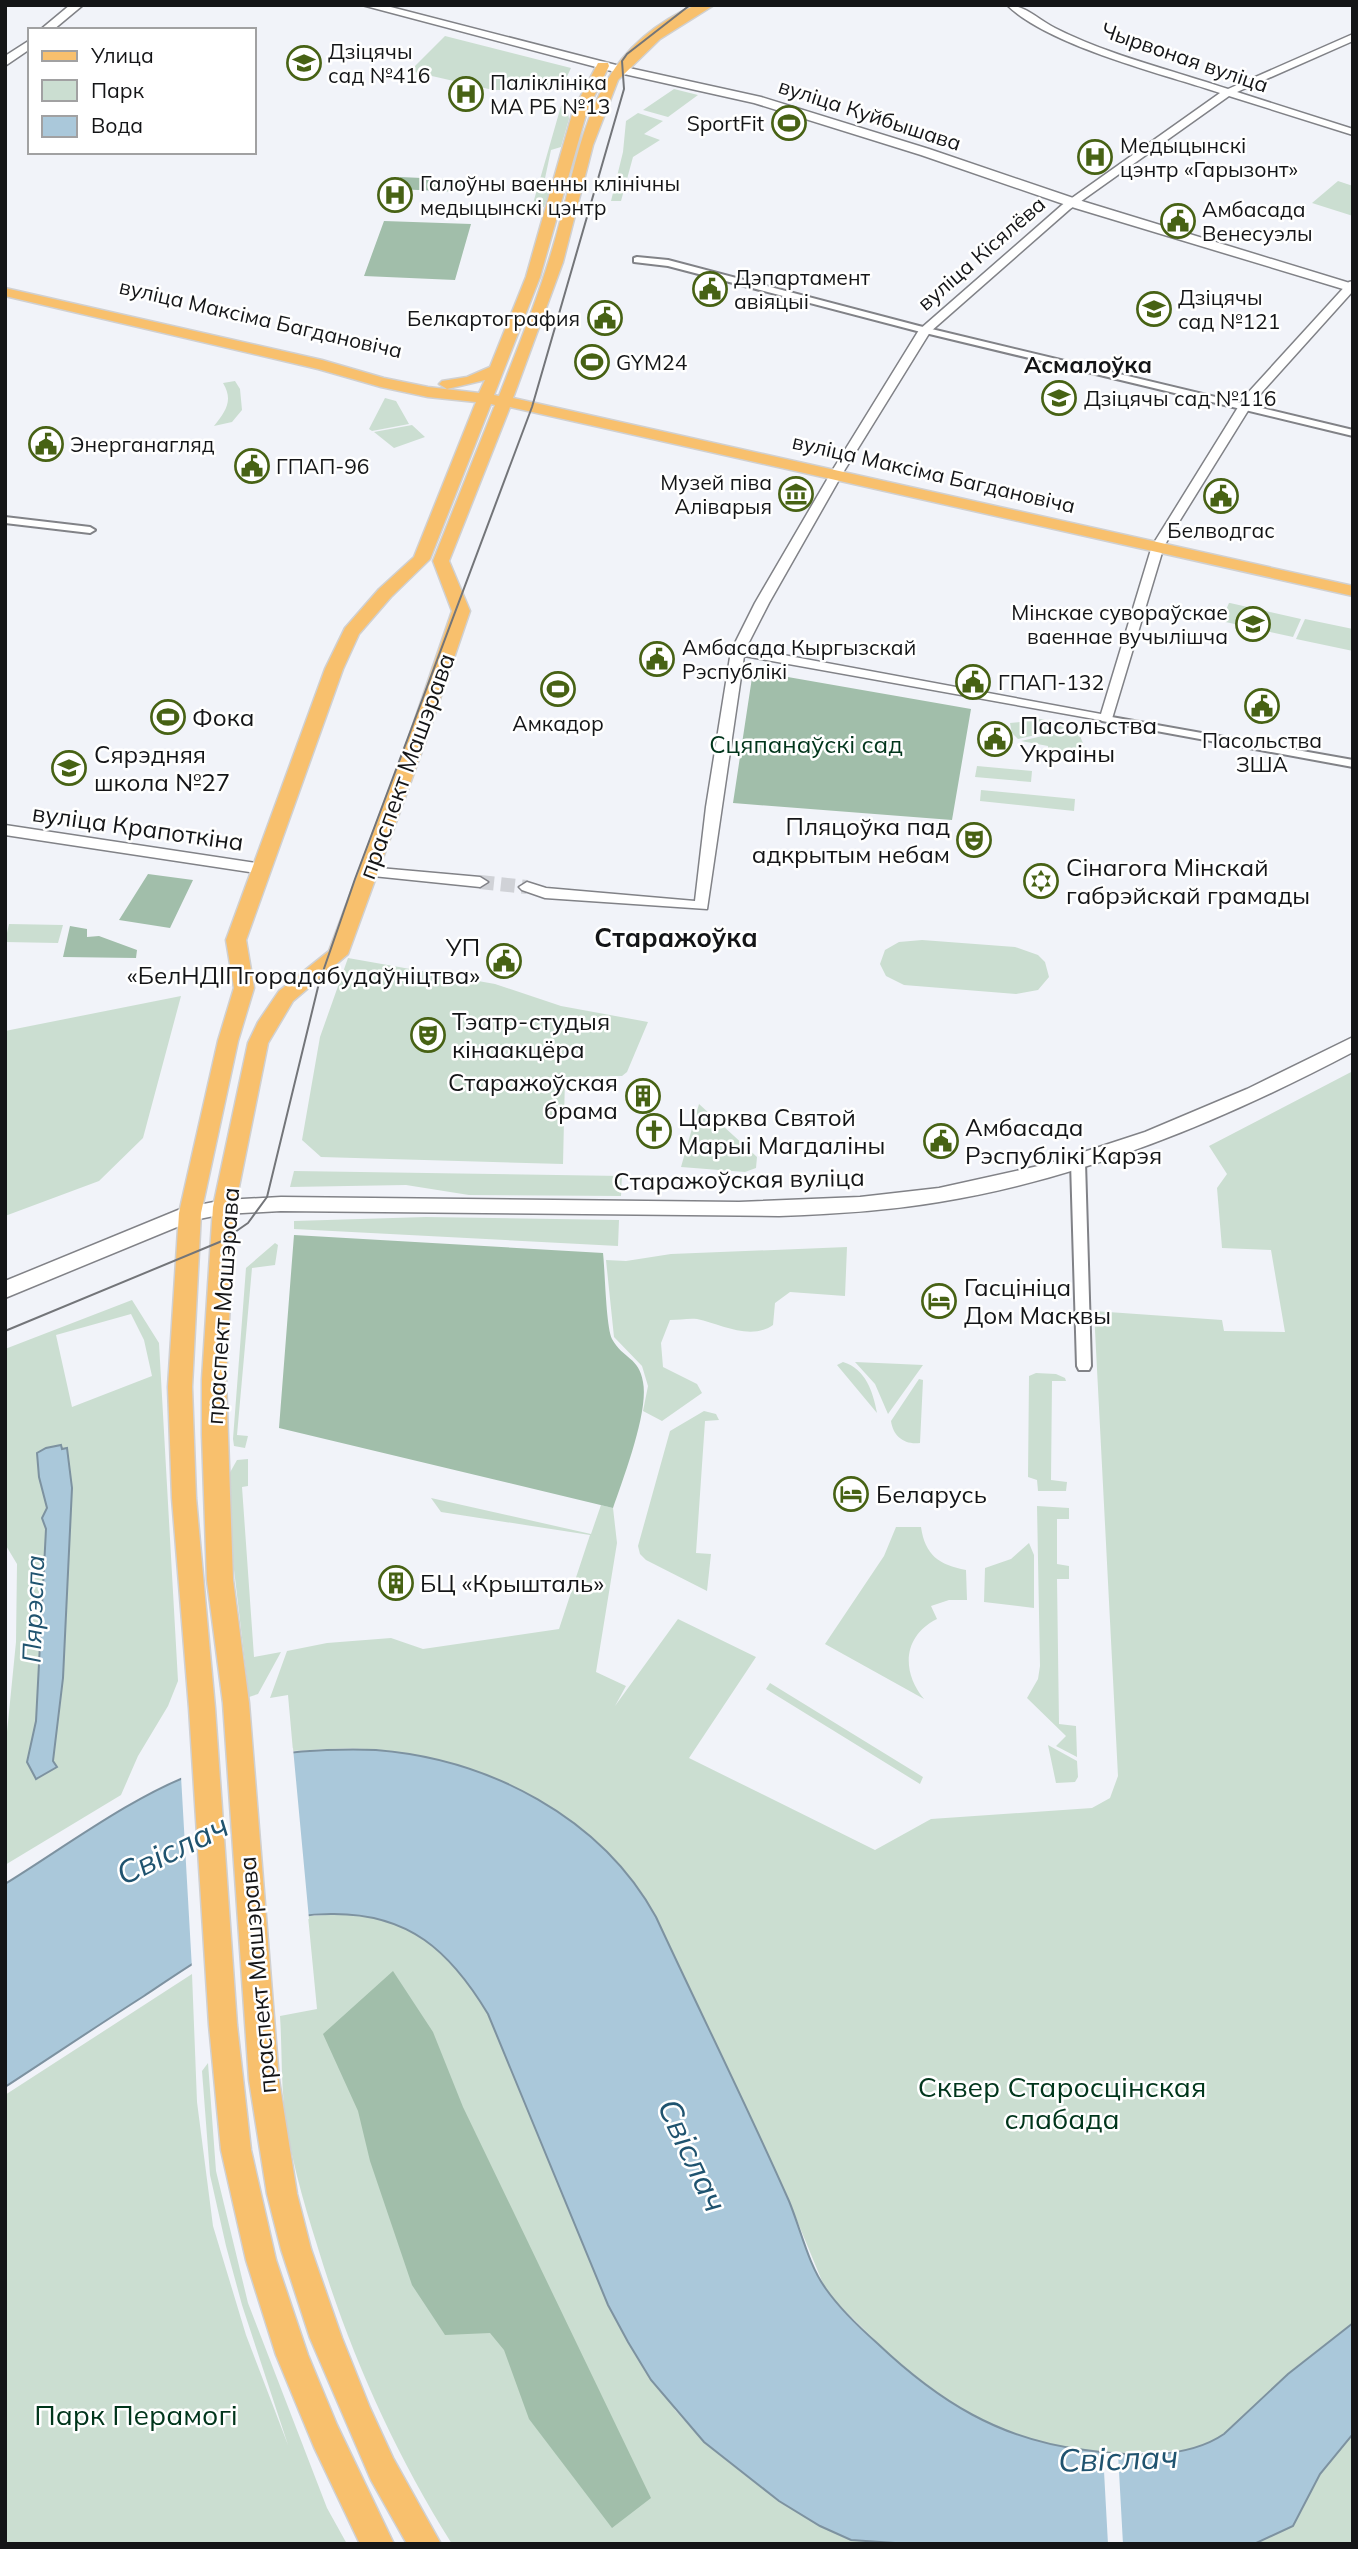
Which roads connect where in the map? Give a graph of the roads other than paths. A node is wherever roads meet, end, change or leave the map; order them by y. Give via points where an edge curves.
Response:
1 (77, 5) edge
2 (368, 5) edge
3 (708, 5) edge
4 (1012, 5) edge
5 (673, 6) edge
6 (48, 28) edge
7 (1353, 37) edge
8 (28, 45) edge
9 (5, 62) edge
10 (604, 65) junction
11 (619, 69) junction
12 (1227, 93) junction
13 (1353, 132) edge
14 (556, 199) junction
15 (574, 200) junction
16 (1072, 203) junction
17 (637, 260) dead end
18 (533, 277) junction
19 (549, 283) junction
20 (5, 284) edge
21 (1352, 287) edge
22 (5, 292) edge
23 (925, 330) junction
24 (208, 335) junction
25 (496, 370) junction
26 (447, 384) junction
27 (485, 396) junction
28 (505, 401) junction
29 (1245, 406) junction
30 (1353, 433) edge
31 (836, 474) junction
32 (5, 520) edge
33 (90, 530) dead end
34 (1158, 546) junction
35 (423, 554) junction
36 (443, 555) junction
37 (1353, 591) edge
38 (738, 651) junction
39 (1106, 719) junction
40 (1353, 764) edge
41 (5, 830) edge
42 (263, 869) junction
43 (368, 873) junction
44 (480, 883) tunnel mouth
45 (527, 887) tunnel mouth
46 (1353, 1044) edge
47 (1078, 1162) junction
48 (224, 1207) junction
49 (190, 1213) junction
50 (5, 1290) edge
51 (1084, 1366) dead end
52 (223, 1610) junction
53 (193, 1614) junction
54 (378, 2544) edge
55 (425, 2544) edge

1 - 6 main road
2 - 10 main road, вуліца Куйбышава
3 - 11 main road via 688,13
4 - 12 street, Чырвоная вуліца via 1049,32
5 - 10 main road, праспект Машэрава
7 - 12 street, вуліца Кісялёва
8 - 9 main road
10 - 11 main road, вуліца Куйбышава
10 - 14 main road, праспект Машэрава via 580,111
11 - 15 main road via 597,113
11 - 16 main road, вуліца Куйбышава via 757,100
12 - 13 street, Чырвоная вуліца
12 - 16 street, вуліца Кісялёва
14 - 15 main road via 564,205
14 - 18 main road, праспект Машэрава
15 - 19 main road
16 - 21 main road, вуліца Куйбышава
16 - 23 street, вуліца Кісялёва
17 - 23 street via 668,263
18 - 19 main road via 544,275
18 - 25 main road, праспект Машэрава
19 - 28 main road
20 - 24 main road, вуліца Максіма Багдановіча
21 - 29 street
22 - 24 main road, вуліца Максіма Багдановіча
23 - 29 street
23 - 31 street, вуліца Кісялёва
24 - 26 main road, вуліца Максіма Багдановіча
24 - 27 main road, вуліца Максіма Багдановіча via 393,384
25 - 26 main road
25 - 27 main road, праспект Машэрава
26 - 27 main road, вуліца Максіма Багдановіча
27 - 28 main road, вуліца Максіма Багдановіча
27 - 35 main road, праспект Машэрава
28 - 31 main road, вуліца Максіма Багдановіча
28 - 36 main road
29 - 30 street
29 - 34 street
31 - 34 main road, вуліца Максіма Багдановіча
31 - 38 street, вуліца Кісялёва
32 - 33 street
34 - 37 main road, вуліца Максіма Багдановіча
34 - 39 street
35 - 36 main road
35 - 42 main road, праспект Машэрава via 351,632
36 - 43 main road, праспект Машэрава via 461,611
38 - 39 street
38 - 45 street, вуліца Кісялёва via 702,906 545,893
39 - 40 street
41 - 42 street, вуліца Крапоткіна
42 - 49 main road, праспект Машэрава via 236,940 244,988
43 - 44 street
43 - 48 main road, праспект Машэрава via 338,954 286,996 258,1043
46 - 47 main road, Старажоўская вуліца via 1236,1104
47 - 48 main road, Старажоўская вуліца via 937,1195 827,1206 728,1210
47 - 51 street
48 - 49 main road, Старажоўская вуліца
48 - 52 main road, праспект Машэрава via 214,1424
49 - 50 main road, Старажоўская вуліца
49 - 53 main road, праспект Машэрава via 180,1388
52 - 53 main road via 220,1618 210,1623
52 - 55 main road, праспект Машэрава via 236,1703 259,2019 282,2194 326,2338 358,2418
53 - 54 main road, праспект Машэрава via 236,2150 261,2260 292,2355 325,2436

